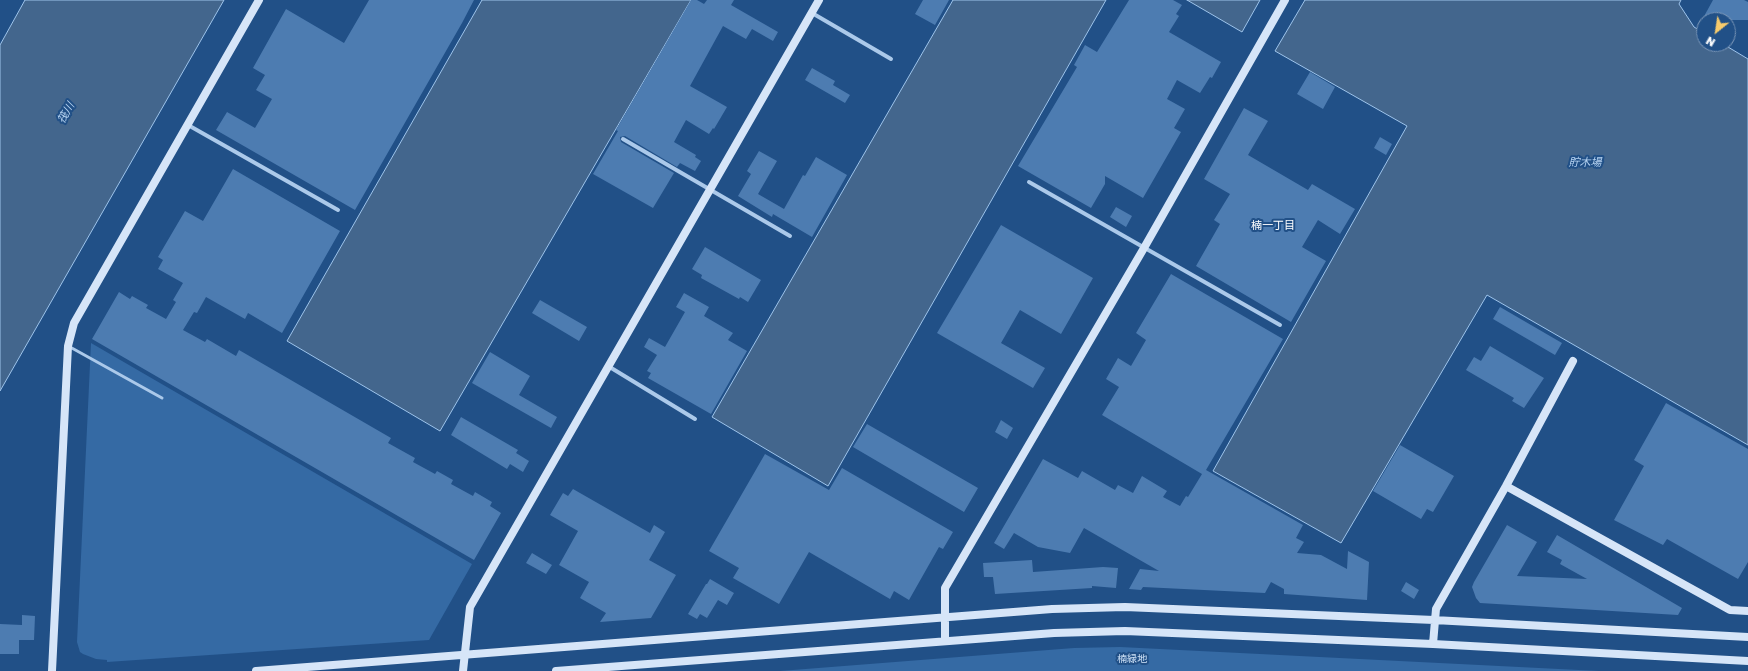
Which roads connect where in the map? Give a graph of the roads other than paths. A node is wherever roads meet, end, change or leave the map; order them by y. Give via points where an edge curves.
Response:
1 (259, 0) edge
2 (819, 0) edge
3 (1285, 0) edge
4 (812, 14) junction
5 (891, 59) dead end
6 (188, 125) junction
7 (624, 139) dead end
8 (1029, 182) dead end
9 (711, 189) junction
10 (338, 210) dead end
11 (790, 236) dead end
12 (1144, 248) junction
13 (1280, 325) dead end
14 (68, 346) junction
15 (1572, 361) dead end
16 (608, 366) junction
17 (162, 398) dead end
18 (695, 419) dead end
19 (1506, 486) junction
20 (1748, 611) edge
21 (945, 617) junction
22 (1434, 620) junction
23 (1748, 637) edge
24 (945, 641) junction
25 (1433, 644) junction
26 (464, 654) junction
27 (1748, 661) edge
28 (52, 671) edge
29 (256, 671) edge
30 (463, 671) edge
31 (556, 671) edge

1 - 6 street
2 - 4 street
3 - 12 street
4 - 5 street
4 - 9 street
6 - 10 street
6 - 14 street via 74,323
7 - 9 street
8 - 12 street
9 - 11 street
9 - 16 street
12 - 13 street
12 - 21 street via 945,588
14 - 17 lane
14 - 28 street
15 - 19 street
16 - 18 street
16 - 26 street via 470,607
19 - 20 street via 1730,610
19 - 22 street via 1436,609
21 - 22 street via 1052,609 1125,607
21 - 24 street
21 - 26 street
22 - 23 street
22 - 25 street
24 - 25 street via 1125,631
24 - 31 street
25 - 27 street
26 - 29 street
26 - 30 street

